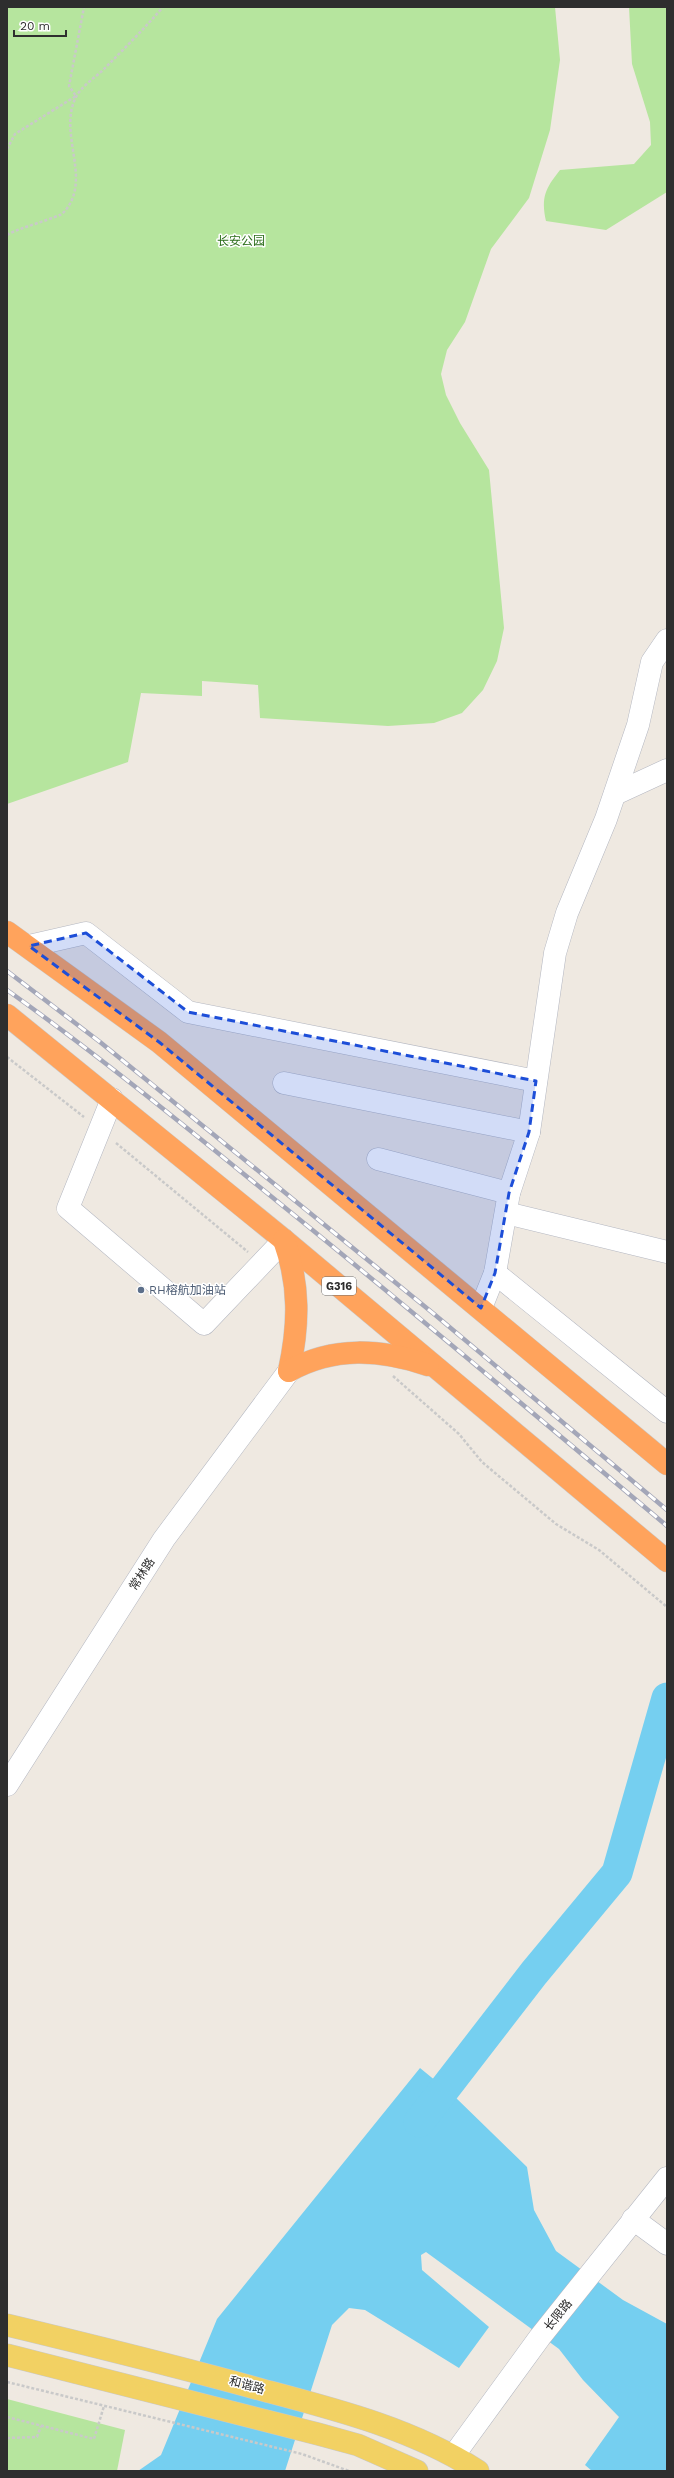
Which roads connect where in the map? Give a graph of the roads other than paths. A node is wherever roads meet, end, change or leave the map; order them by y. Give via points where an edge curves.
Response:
1 (667, 640) edge
2 (667, 770) edge
3 (615, 794) junction
4 (7, 932) edge
5 (29, 946) junction
6 (7, 1015) edge
7 (536, 1081) junction
8 (284, 1083) dead end
9 (112, 1099) junction
10 (529, 1132) junction
11 (378, 1159) dead end
12 (508, 1203) junction
13 (284, 1240) junction
14 (667, 1252) edge
15 (495, 1273) junction
16 (480, 1308) junction
17 (436, 1368) junction
18 (289, 1371) junction
19 (667, 1412) edge
20 (667, 1464) edge
21 (667, 1561) edge
22 (7, 1786) edge
23 (667, 2178) edge
24 (634, 2219) junction
25 (667, 2244) edge
26 (7, 2325) edge
27 (7, 2355) edge
28 (454, 2455) junction
29 (417, 2471) edge
30 (478, 2471) edge

1 - 3 street via 652,662 638,725
2 - 3 street
3 - 7 street via 567,913 555,953
4 - 5 highway
5 - 7 street via 86,932 188,1012
5 - 16 highway via 159,1042
6 - 9 highway, G316
7 - 10 street
8 - 10 street
9 - 13 highway, G316
9 - 13 street via 68,1208 204,1324
10 - 12 street
11 - 12 street
12 - 14 street
12 - 15 street
13 - 17 highway, G316
13 - 18 highway via 293,1265 298,1312
15 - 16 street
15 - 19 street
16 - 20 highway
17 - 18 highway via 380,1352 356,1351 305,1362
17 - 21 highway, G316
18 - 22 street, 常林路 via 164,1540
23 - 24 street, 长限路
24 - 25 street
24 - 28 street, 长限路 via 540,2338
26 - 28 main road, 和谐路 via 180,2367 325,2407 395,2430
27 - 29 main road via 318,2434 358,2446
28 - 30 main road, 和谐路

